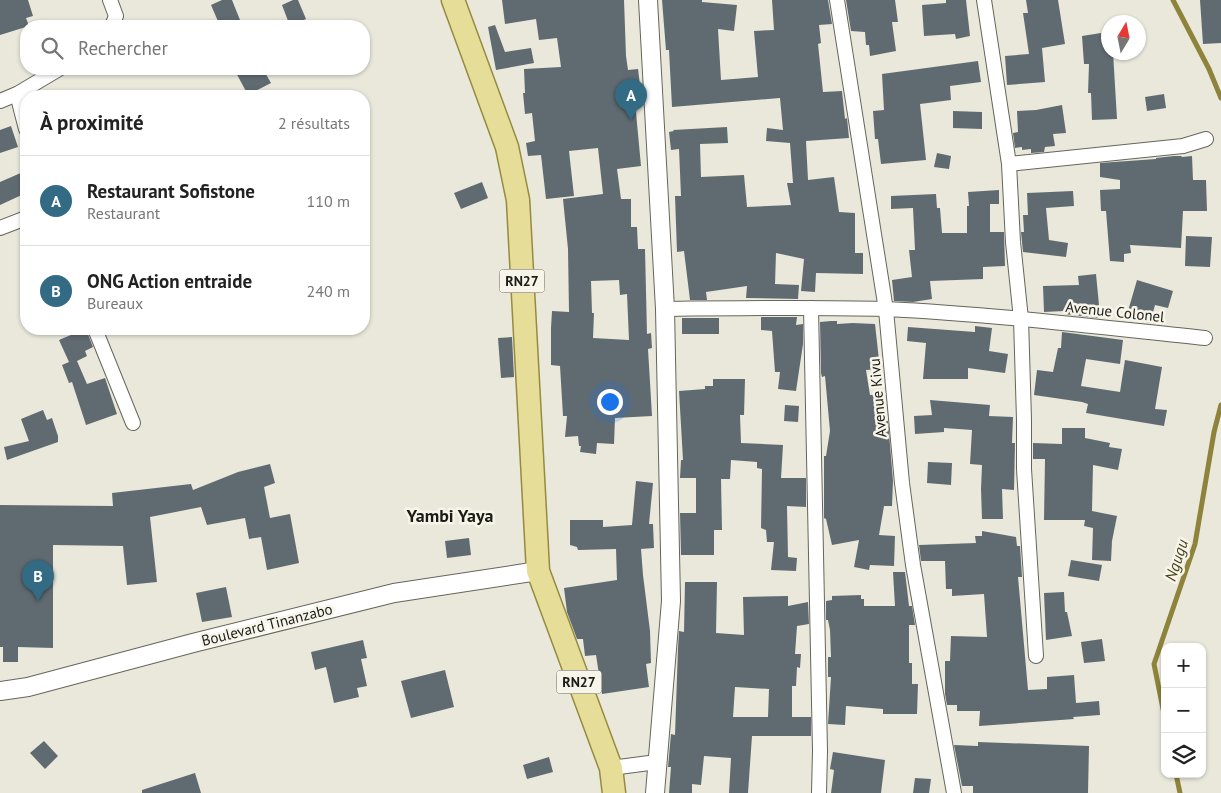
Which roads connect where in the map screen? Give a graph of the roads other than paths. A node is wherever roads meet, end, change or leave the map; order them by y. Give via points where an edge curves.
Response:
1 (110, 0) edge
2 (453, 0) edge
3 (648, 0) edge
4 (836, 0) edge
5 (984, 0) edge
6 (114, 20) edge
7 (49, 75) edge
8 (24, 90) edge
9 (20, 92) edge
10 (17, 94) junction
11 (0, 101) edge
12 (20, 105) edge
13 (1206, 139) dead end
14 (1009, 164) junction
15 (20, 220) edge
16 (0, 228) edge
17 (811, 308) junction
18 (666, 309) junction
19 (886, 310) junction
20 (1021, 319) junction
21 (97, 335) edge
22 (1205, 338) dead end
23 (133, 423) dead end
24 (538, 572) junction
25 (1036, 656) dead end
26 (0, 691) edge
27 (657, 762) junction
28 (611, 768) junction
29 (614, 793) edge
30 (655, 793) edge
31 (818, 793) edge
32 (954, 793) edge

1 - 6 street
2 - 24 main road, RN27 via 506,147 518,200
3 - 18 street
4 - 19 street, Avenue Kivu
5 - 14 street
7 - 8 street
9 - 10 street
10 - 11 street
10 - 12 street
13 - 14 street via 1184,146
14 - 20 street
15 - 16 street
17 - 18 street, Avenue Colonel
17 - 19 street, Avenue Colonel
17 - 31 street via 820,751
18 - 27 street via 671,601
19 - 20 street, Avenue Colonel
19 - 32 street, Avenue Kivu via 913,565
20 - 22 street, Avenue Colonel
20 - 25 street via 1024,469
21 - 23 street
24 - 26 street, Boulevard Tinanzabo via 394,593 28,687
24 - 28 main road, RN27
27 - 28 street
27 - 30 street
28 - 29 main road, RN27

